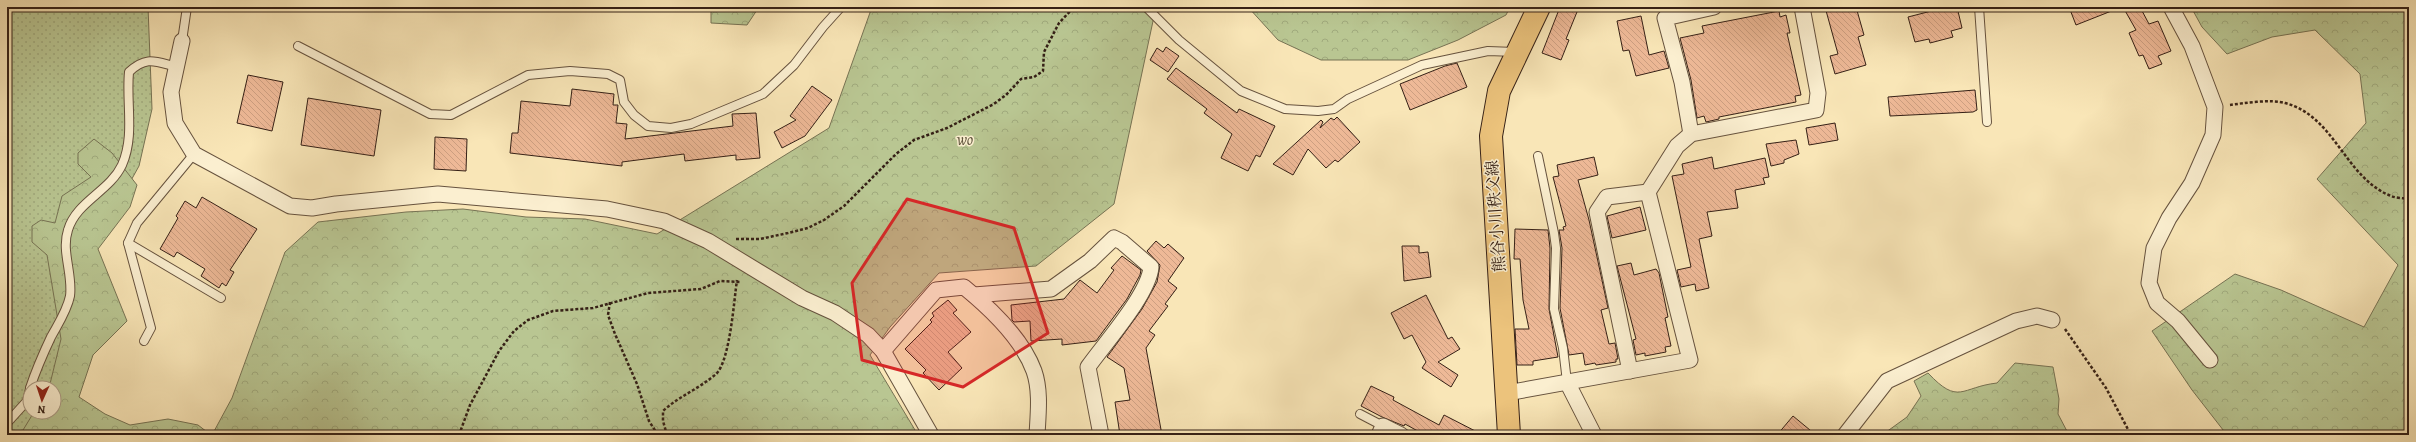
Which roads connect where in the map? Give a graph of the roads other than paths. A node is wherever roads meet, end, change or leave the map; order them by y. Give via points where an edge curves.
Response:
1 (187, 7) edge
2 (842, 7) edge
3 (1146, 7) edge
4 (1539, 7) edge
5 (1714, 7) edge
6 (1802, 7) edge
7 (1979, 7) edge
8 (2171, 7) edge
9 (182, 41) joint
10 (298, 46) dead end
11 (1517, 52) junction
12 (177, 67) junction
13 (1987, 122) dead end
14 (1691, 134) junction
15 (194, 154) junction
16 (1538, 156) dead end
17 (1648, 192) junction
18 (128, 243) junction
19 (974, 295) junction
20 (221, 298) dead end
21 (2052, 320) road end
22 (144, 341) dead end
23 (883, 351) junction
24 (2210, 360) dead end
25 (1630, 370) junction
26 (33, 380) edge
27 (1567, 382) junction
28 (1507, 392) junction
29 (22, 406) edge
30 (1360, 414) dead end
31 (7, 423) edge
32 (1381, 430) edge
33 (931, 435) edge
34 (1037, 435) edge
35 (1101, 435) edge
36 (1401, 435) edge
37 (1508, 435) edge
38 (1594, 435) edge
39 (1845, 435) edge

1 - 9 lane
2 - 10 lane via 794,65 763,94 692,124 671,128 648,126 634,115 624,102 620,80 608,74 570,72 528,75 451,115 430,114
3 - 11 lane via 1179,40 1241,91 1285,109 1334,109 1348,99 1422,66 1488,51
4 - 11 main road, 熊谷小川秩父線
5 - 14 street via 1665,18 1682,82
6 - 14 street via 1818,94 1816,110
7 - 13 lane
8 - 24 street via 2192,46 2215,107 2213,135 2192,184 2169,218 2154,248 2149,283 2157,303 2178,321
9 - 12 street
11 - 28 main road, 熊谷小川秩父線 via 1499,91 1491,136
12 - 15 street via 172,92 175,123
12 - 26 lane via 152,60 137,64 129,72 127,93 130,129 122,166 112,180 76,214 68,230 65,247 70,273 70,296
14 - 17 street via 1677,146
15 - 18 lane via 137,223
15 - 23 street via 290,206 312,208 438,194 607,209 664,221 708,241 802,298 834,313 868,335
16 - 27 lane via 1556,248 1554,309 1563,348
17 - 25 street via 1607,196 1596,212
17 - 25 street via 1690,360
18 - 20 lane
18 - 22 lane via 151,328
19 - 23 street via 964,287 936,290
19 - 34 street via 1020,344 1034,372 1039,407
19 - 35 street via 1051,289 1090,261 1114,238 1151,267 1150,277 1139,296 1088,367
21 - 39 street via 2037,316 2016,321 1887,381
23 - 33 street
25 - 27 street
27 - 28 street
27 - 38 street
28 - 37 main road, 熊谷小川秩父線
29 - 31 lane
30 - 32 lane
32 - 36 street

